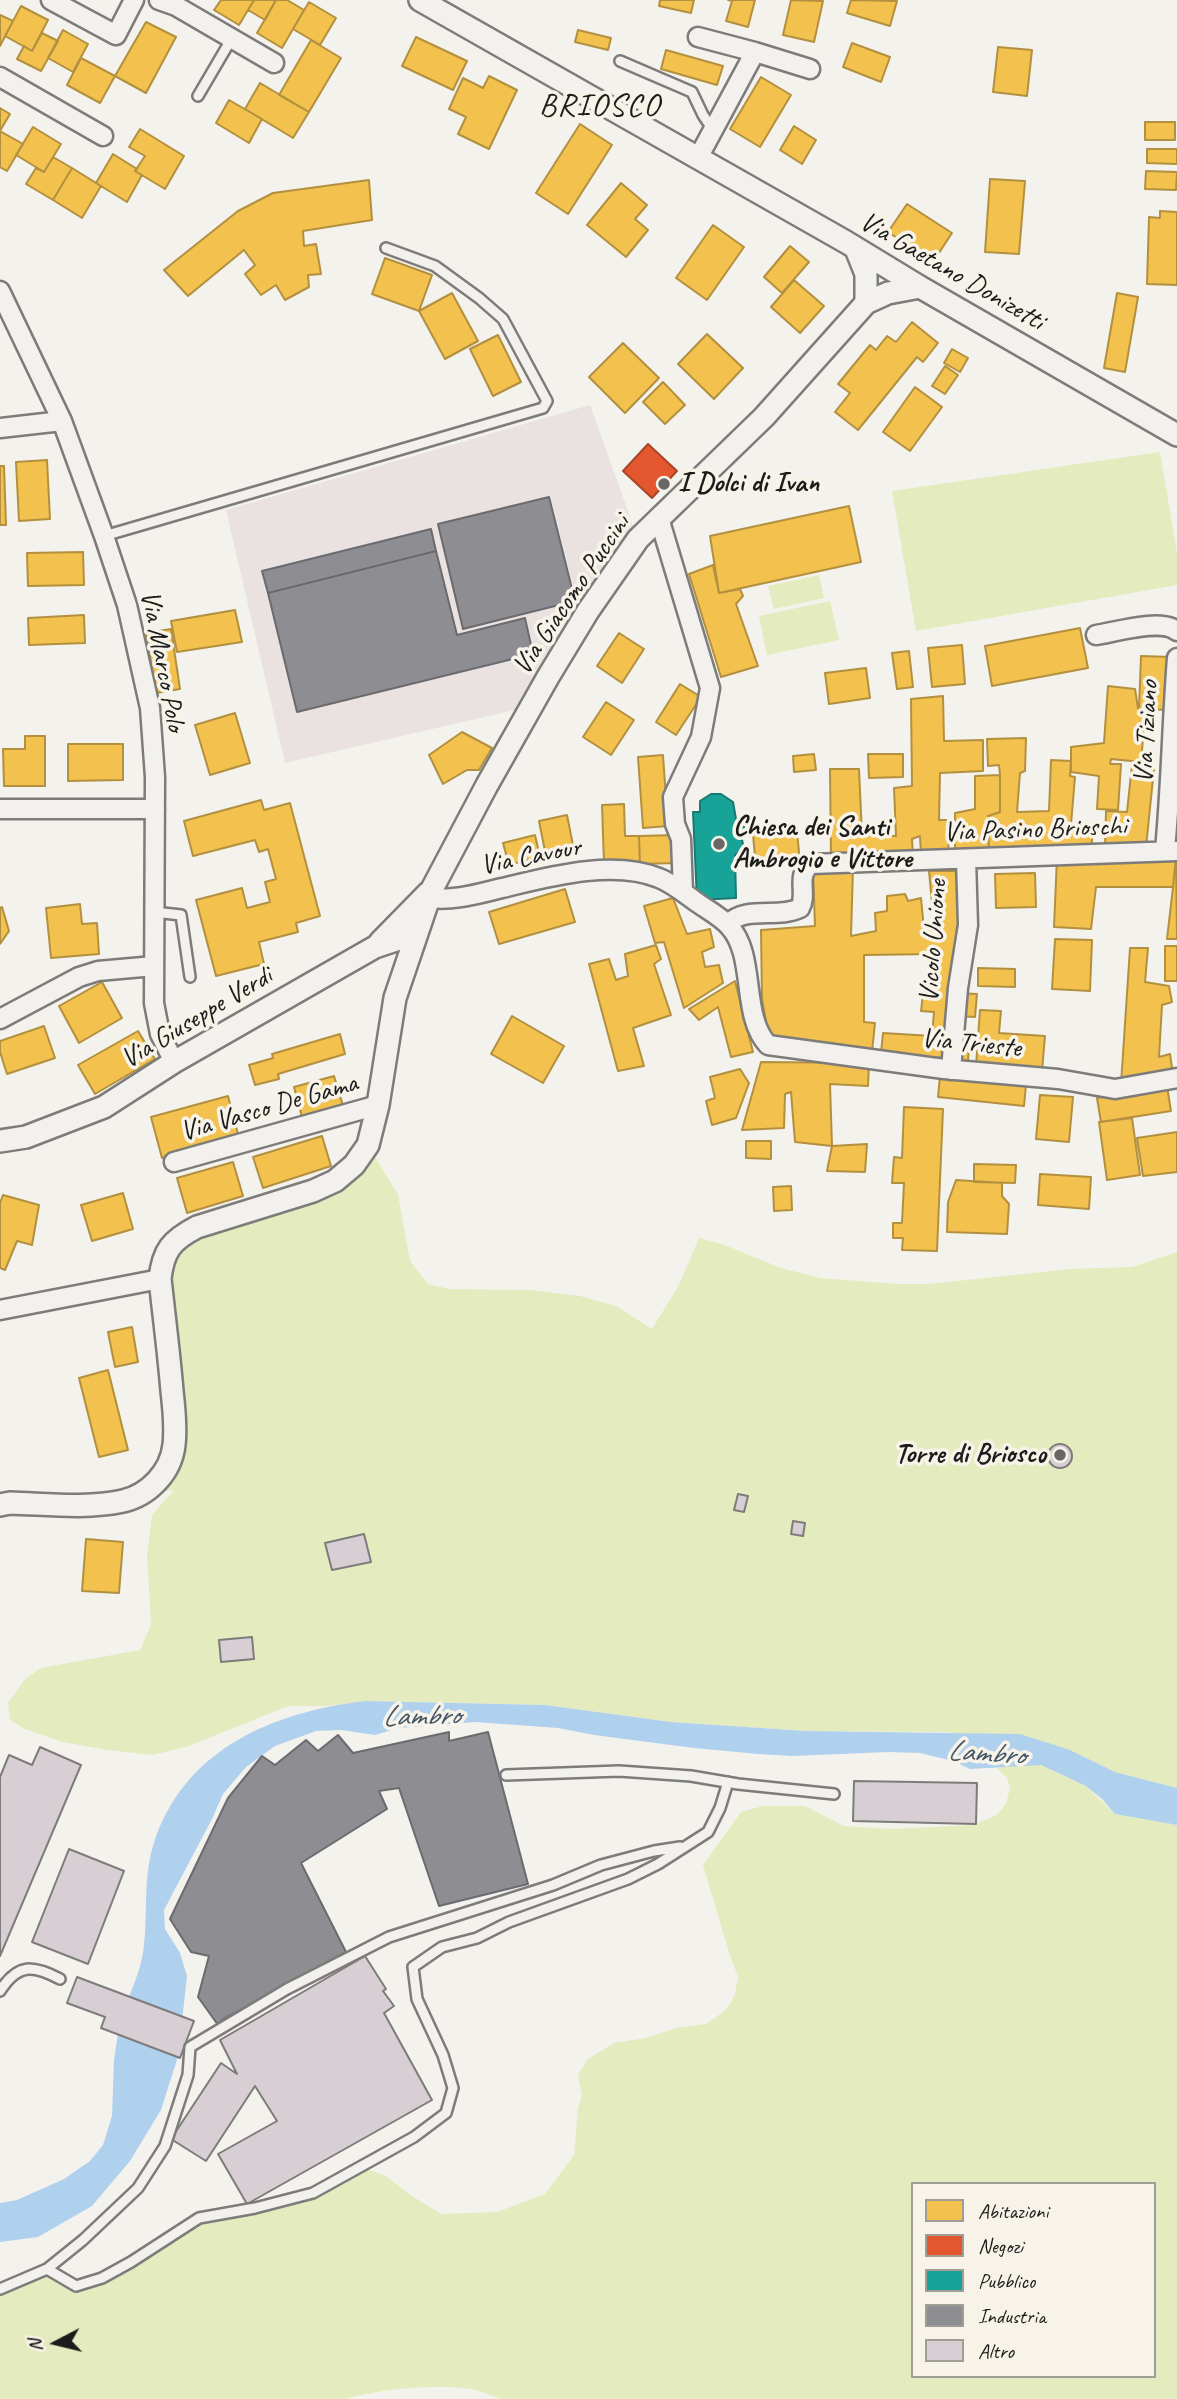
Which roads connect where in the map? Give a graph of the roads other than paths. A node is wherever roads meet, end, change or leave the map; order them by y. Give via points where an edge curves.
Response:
1 (51, 0) edge
2 (134, 0) edge
3 (159, 0) edge
4 (420, 0) edge
5 (436, 6) edge
6 (698, 37) dead end
7 (232, 38) junction
8 (755, 52) junction
9 (620, 61) dead end
10 (275, 63) dead end
11 (810, 69) dead end
12 (0, 77) edge
13 (198, 96) dead end
14 (713, 130) junction
15 (103, 136) dead end
16 (698, 158) junction
17 (386, 248) dead end
18 (856, 248) junction
19 (920, 287) junction
20 (0, 291) edge
21 (866, 303) junction
22 (62, 421) junction
23 (0, 428) edge
24 (1177, 435) edge
25 (659, 518) junction
26 (104, 536) junction
27 (1177, 631) edge
28 (1096, 635) dead end
29 (1177, 658) edge
30 (0, 809) edge
31 (155, 809) junction
32 (1171, 850) edge
33 (966, 859) junction
34 (683, 892) junction
35 (431, 893) junction
36 (155, 912) junction
37 (722, 920) junction
38 (417, 933) junction
39 (375, 947) junction
40 (154, 965) junction
41 (190, 977) dead end
42 (0, 1019) edge
43 (174, 1062) junction
44 (950, 1070) junction
45 (1177, 1078) edge
46 (378, 1105) junction
47 (0, 1141) edge
48 (174, 1162) dead end
49 (160, 1279) junction
50 (0, 1310) edge
51 (0, 1505) edge
52 (506, 1775) dead end
53 (728, 1782) junction
54 (834, 1794) dead end
55 (686, 1847) junction
56 (60, 1979) dead end
57 (0, 1991) edge
58 (47, 2269) junction
59 (0, 2289) edge

1 - 2 street via 116,35
3 - 7 street
4 - 5 street, Via Gaetano Donizetti
5 - 16 street, Via Gaetano Donizetti
6 - 8 street
7 - 10 street
7 - 13 lane
8 - 11 street
8 - 14 street
9 - 14 lane via 692,92
12 - 15 street
14 - 16 street
16 - 18 street, Via Gaetano Donizetti
17 - 26 lane via 435,266 503,319 547,401 543,408
18 - 19 street, Via Gaetano Donizetti
18 - 21 street via 866,274
19 - 21 street, Via Giacomo Puccini
19 - 24 street, Via Gaetano Donizetti
20 - 22 street, Via Marco Polo
21 - 25 street, Via Giacomo Puccini via 764,417
22 - 23 street
22 - 26 street, Via Marco Polo
25 - 34 street via 710,688 701,737 673,797 674,824 681,839
25 - 35 street, Via Giacomo Puccini via 638,539 588,611
26 - 31 street, Via Marco Polo via 127,606 150,708
27 - 28 street via 1168,625
29 - 32 street, Via Tiziano
30 - 31 street
31 - 36 street, Via Marco Polo
32 - 33 street, Via Pasino Brioschi
33 - 37 street, Via Pasino Brioschi via 811,864 802,875 800,908
33 - 44 street, Vicolo Unione via 968,925
34 - 35 street, Via Cavour via 658,877 605,870 551,876 459,899
34 - 37 street, Via Cavour
35 - 38 street, Via Giacomo Puccini
35 - 39 street
36 - 40 street, Via Marco Polo
36 - 41 lane via 181,915
37 - 44 street, Via Trieste via 740,945 761,1038 768,1045
38 - 39 street, Via Giuseppe Verdi
38 - 46 street, Via Giacomo Puccini via 395,999
39 - 43 street, Via Giuseppe Verdi
40 - 42 street via 79,977
40 - 43 street, Via Marco Polo via 160,1034
43 - 47 street, Via Giuseppe Verdi via 104,1107 26,1137
44 - 45 street, Via Trieste via 1115,1089
46 - 48 street, Via Vasco De Gama
46 - 49 street, Via Giacomo Puccini via 368,1144 344,1175 313,1191 197,1227 179,1237 161,1262
49 - 50 street
49 - 51 street via 174,1446 158,1480 142,1493 116,1502
52 - 53 lane via 619,1771
53 - 54 lane
53 - 55 lane via 708,1832
55 - 58 lane via 601,1865 390,1937 287,1989 190,2047 188,2074 165,2146 138,2188
55 - 58 lane via 628,1879 477,1938 442,1947 412,1967 417,1999 453,2088 446,2113 414,2137 313,2193 199,2218 102,2278 76,2287
56 - 57 lane via 40,1969 20,1970
58 - 59 lane

